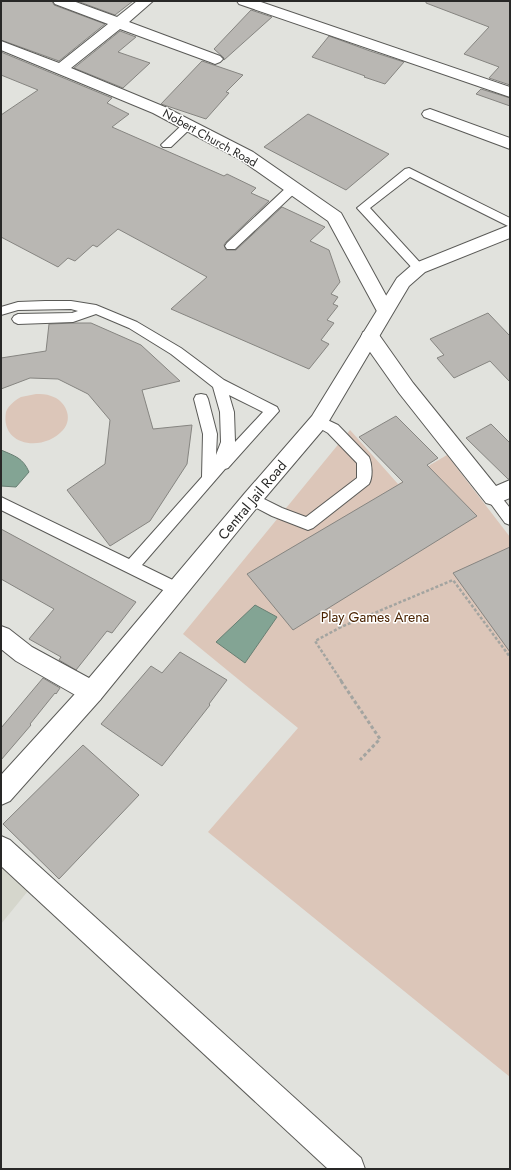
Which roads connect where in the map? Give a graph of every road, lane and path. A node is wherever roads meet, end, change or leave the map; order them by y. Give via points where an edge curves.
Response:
1 (60, 1) edge
2 (146, 1) edge
3 (244, 1) edge
4 (119, 23) junction
5 (1, 45) edge
6 (215, 59) dead end
7 (61, 69) junction
8 (510, 92) edge
9 (430, 114) dead end
10 (188, 125) junction
11 (510, 144) edge
12 (167, 145) dead end
13 (293, 188) junction
14 (510, 223) edge
15 (510, 231) edge
16 (231, 246) dead end
17 (418, 268) junction
18 (96, 309) junction
19 (385, 310) junction
20 (1, 311) edge
21 (18, 319) dead end
22 (370, 337) junction
23 (219, 384) junction
24 (201, 399) dead end
25 (319, 422) junction
26 (218, 468) junction
27 (209, 479) junction
28 (502, 492) edge
29 (252, 499) junction
30 (1, 503) edge
31 (510, 519) edge
32 (131, 567) junction
33 (178, 590) junction
34 (325, 610) dead end
35 (341, 627) junction
36 (1, 636) edge
37 (510, 657) edge
38 (92, 692) junction
39 (360, 760) dead end
40 (1, 793) edge
41 (1, 848) edge
42 (350, 1169) edge

1 - 4 street
2 - 4 street
3 - 8 street
4 - 6 street
4 - 7 street
5 - 7 street, Nobert Church Road
7 - 10 street, Nobert Church Road
9 - 11 street
10 - 12 lane
10 - 13 street, Nobert Church Road via 247,156
13 - 16 lane
13 - 19 street, Nobert Church Road via 335,217
14 - 17 lane via 409,172 363,208
15 - 17 street, Central Jail Road
17 - 19 street, Central Jail Road via 403,282
18 - 20 lane via 71,305 45,305 18,306
18 - 21 lane via 73,317
18 - 23 lane via 133,325 176,351
19 - 22 street, Central Jail Road
22 - 25 street, Central Jail Road
22 - 28 street via 406,388
23 - 26 lane via 227,412 228,442
23 - 26 lane via 272,411
24 - 27 lane via 210,434
25 - 29 street, Central Jail Road
25 - 29 lane via 333,429 364,461 364,480 308,524
26 - 27 lane
27 - 32 lane
28 - 31 lane
29 - 33 street, Central Jail Road
30 - 32 lane
32 - 33 lane
33 - 38 street, Central Jail Road
34 - 35 path
35 - 37 path via 453,580
35 - 39 path via 315,641 380,739
36 - 38 street via 24,654
38 - 40 street, Central Jail Road
41 - 42 street

